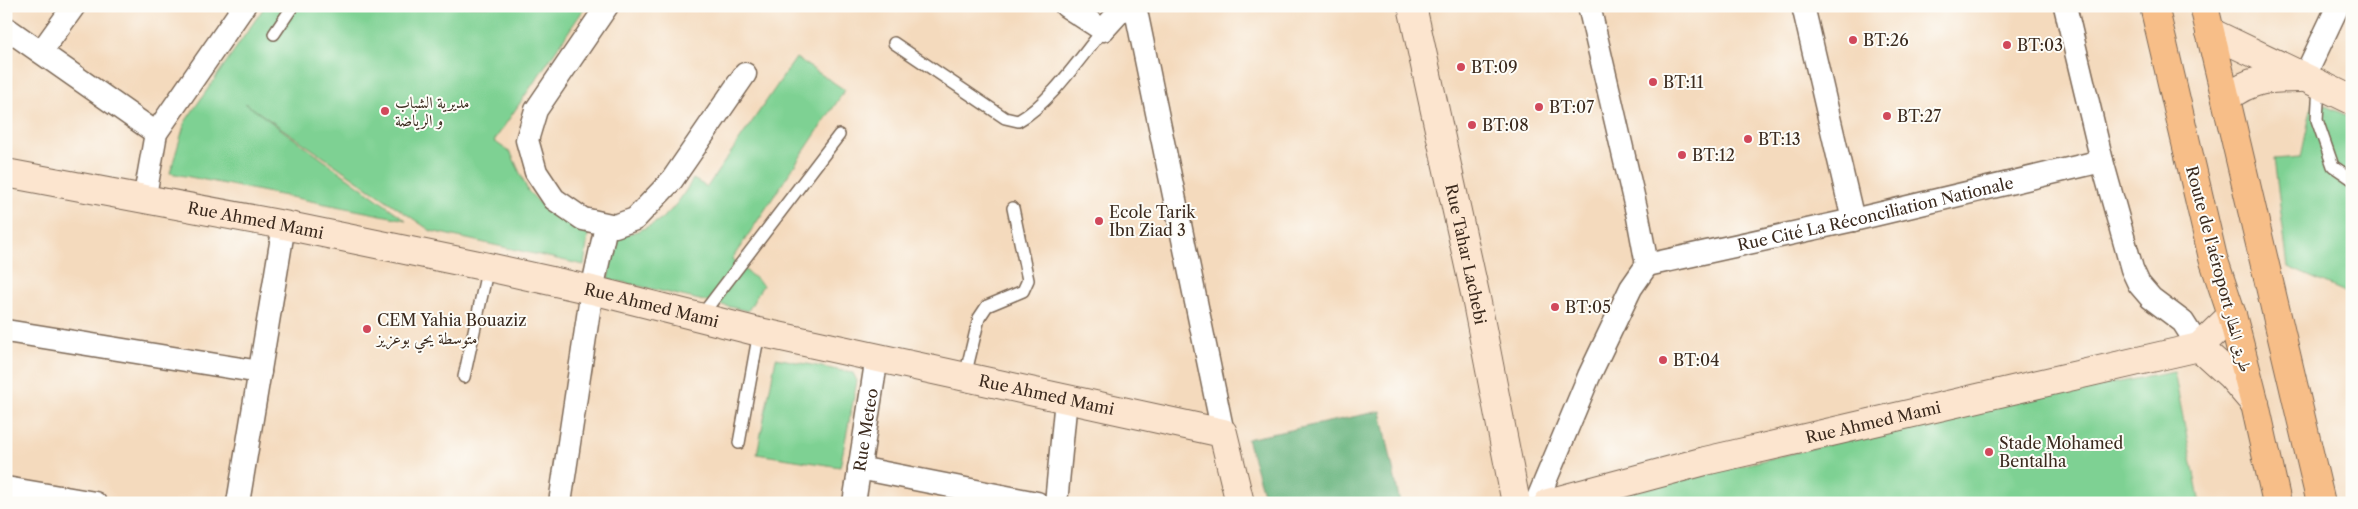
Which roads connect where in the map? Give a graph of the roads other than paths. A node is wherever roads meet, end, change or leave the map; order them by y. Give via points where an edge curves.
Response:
1 (74, 6) edge
2 (244, 6) edge
3 (293, 6) edge
4 (607, 6) edge
5 (1066, 6) edge
6 (1125, 6) edge
7 (1135, 6) edge
8 (1412, 6) edge
9 (1589, 6) edge
10 (1803, 6) edge
11 (2065, 6) edge
12 (2154, 6) edge
13 (2338, 6) edge
14 (2207, 19) edge
15 (6, 28) edge
16 (1103, 30) junction
17 (274, 34) dead end
18 (894, 43) dead end
19 (41, 52) junction
20 (745, 74) dead end
21 (2312, 81) junction
22 (2226, 98) junction
23 (2352, 100) edge
24 (156, 133) junction
25 (839, 135) dead end
26 (2102, 161) junction
27 (6, 173) edge
28 (2352, 179) edge
29 (144, 201) junction
30 (1013, 208) dead end
31 (1853, 220) junction
32 (284, 225) junction
33 (606, 226) junction
34 (1647, 264) junction
35 (488, 267) junction
36 (592, 290) junction
37 (2232, 315) junction
38 (701, 316) junction
39 (6, 331) edge
40 (759, 332) junction
41 (2199, 347) junction
42 (877, 357) junction
43 (260, 372) junction
44 (965, 376) junction
45 (464, 377) dead end
46 (1066, 399) junction
47 (2256, 404) junction
48 (1223, 433) junction
49 (739, 443) dead end
50 (859, 468) junction
51 (6, 488) edge
52 (95, 503) edge
53 (238, 503) edge
54 (560, 503) edge
55 (854, 503) edge
56 (1037, 503) edge
57 (1056, 503) edge
58 (1240, 503) edge
59 (1516, 503) edge
60 (1536, 503) edge
61 (1548, 503) edge
62 (2277, 503) edge
63 (2322, 503) edge

1 - 19 street
2 - 24 street
3 - 17 lane
4 - 33 street via 536,110 527,140 536,172 554,199 583,219
5 - 16 street
6 - 16 street
7 - 48 street
8 - 59 street, Rue Tahar Lachebi via 1476,298
9 - 34 street
10 - 31 street
11 - 26 street
12 - 37 highway, Route de l'aéroport طريق المطار via 2213,258
13 - 21 street
14 - 21 street
14 - 22 highway
15 - 19 street
16 - 18 lane via 1042,102 1018,121 1005,118
19 - 24 street
20 - 33 street via 654,201 635,219
21 - 22 street via 2256,80
21 - 23 street
21 - 28 lane via 2317,120 2333,166
22 - 63 highway
24 - 29 street
25 - 38 lane
26 - 31 street, Rue Cité La Réconciliation Nationale
26 - 41 street via 2132,270 2139,284 2151,298 2183,322
27 - 29 street, Rue Ahmed Mami
29 - 32 street, Rue Ahmed Mami
30 - 44 lane via 1028,280 1023,291 987,306 979,318
31 - 34 street, Rue Cité La Réconciliation Nationale
32 - 35 street, Rue Ahmed Mami
32 - 43 street
33 - 36 street
34 - 60 street via 1630,288 1589,376
35 - 36 street, Rue Ahmed Mami
35 - 45 lane
36 - 38 street, Rue Ahmed Mami
36 - 54 street
37 - 41 street
37 - 47 highway, Route de l'aéroport طريق المطار
38 - 40 street, Rue Ahmed Mami
39 - 43 street
40 - 42 street, Rue Ahmed Mami
40 - 49 lane
41 - 47 street
41 - 61 street, Rue Ahmed Mami via 1705,461
42 - 44 street, Rue Ahmed Mami
42 - 50 street, Rue Meteo
43 - 53 street
44 - 46 street, Rue Ahmed Mami
46 - 48 street, Rue Ahmed Mami
46 - 57 street
47 - 62 highway, Route de l'aéroport طريق المطار
48 - 58 street
50 - 55 street, Rue Meteo
50 - 56 street
51 - 52 street

